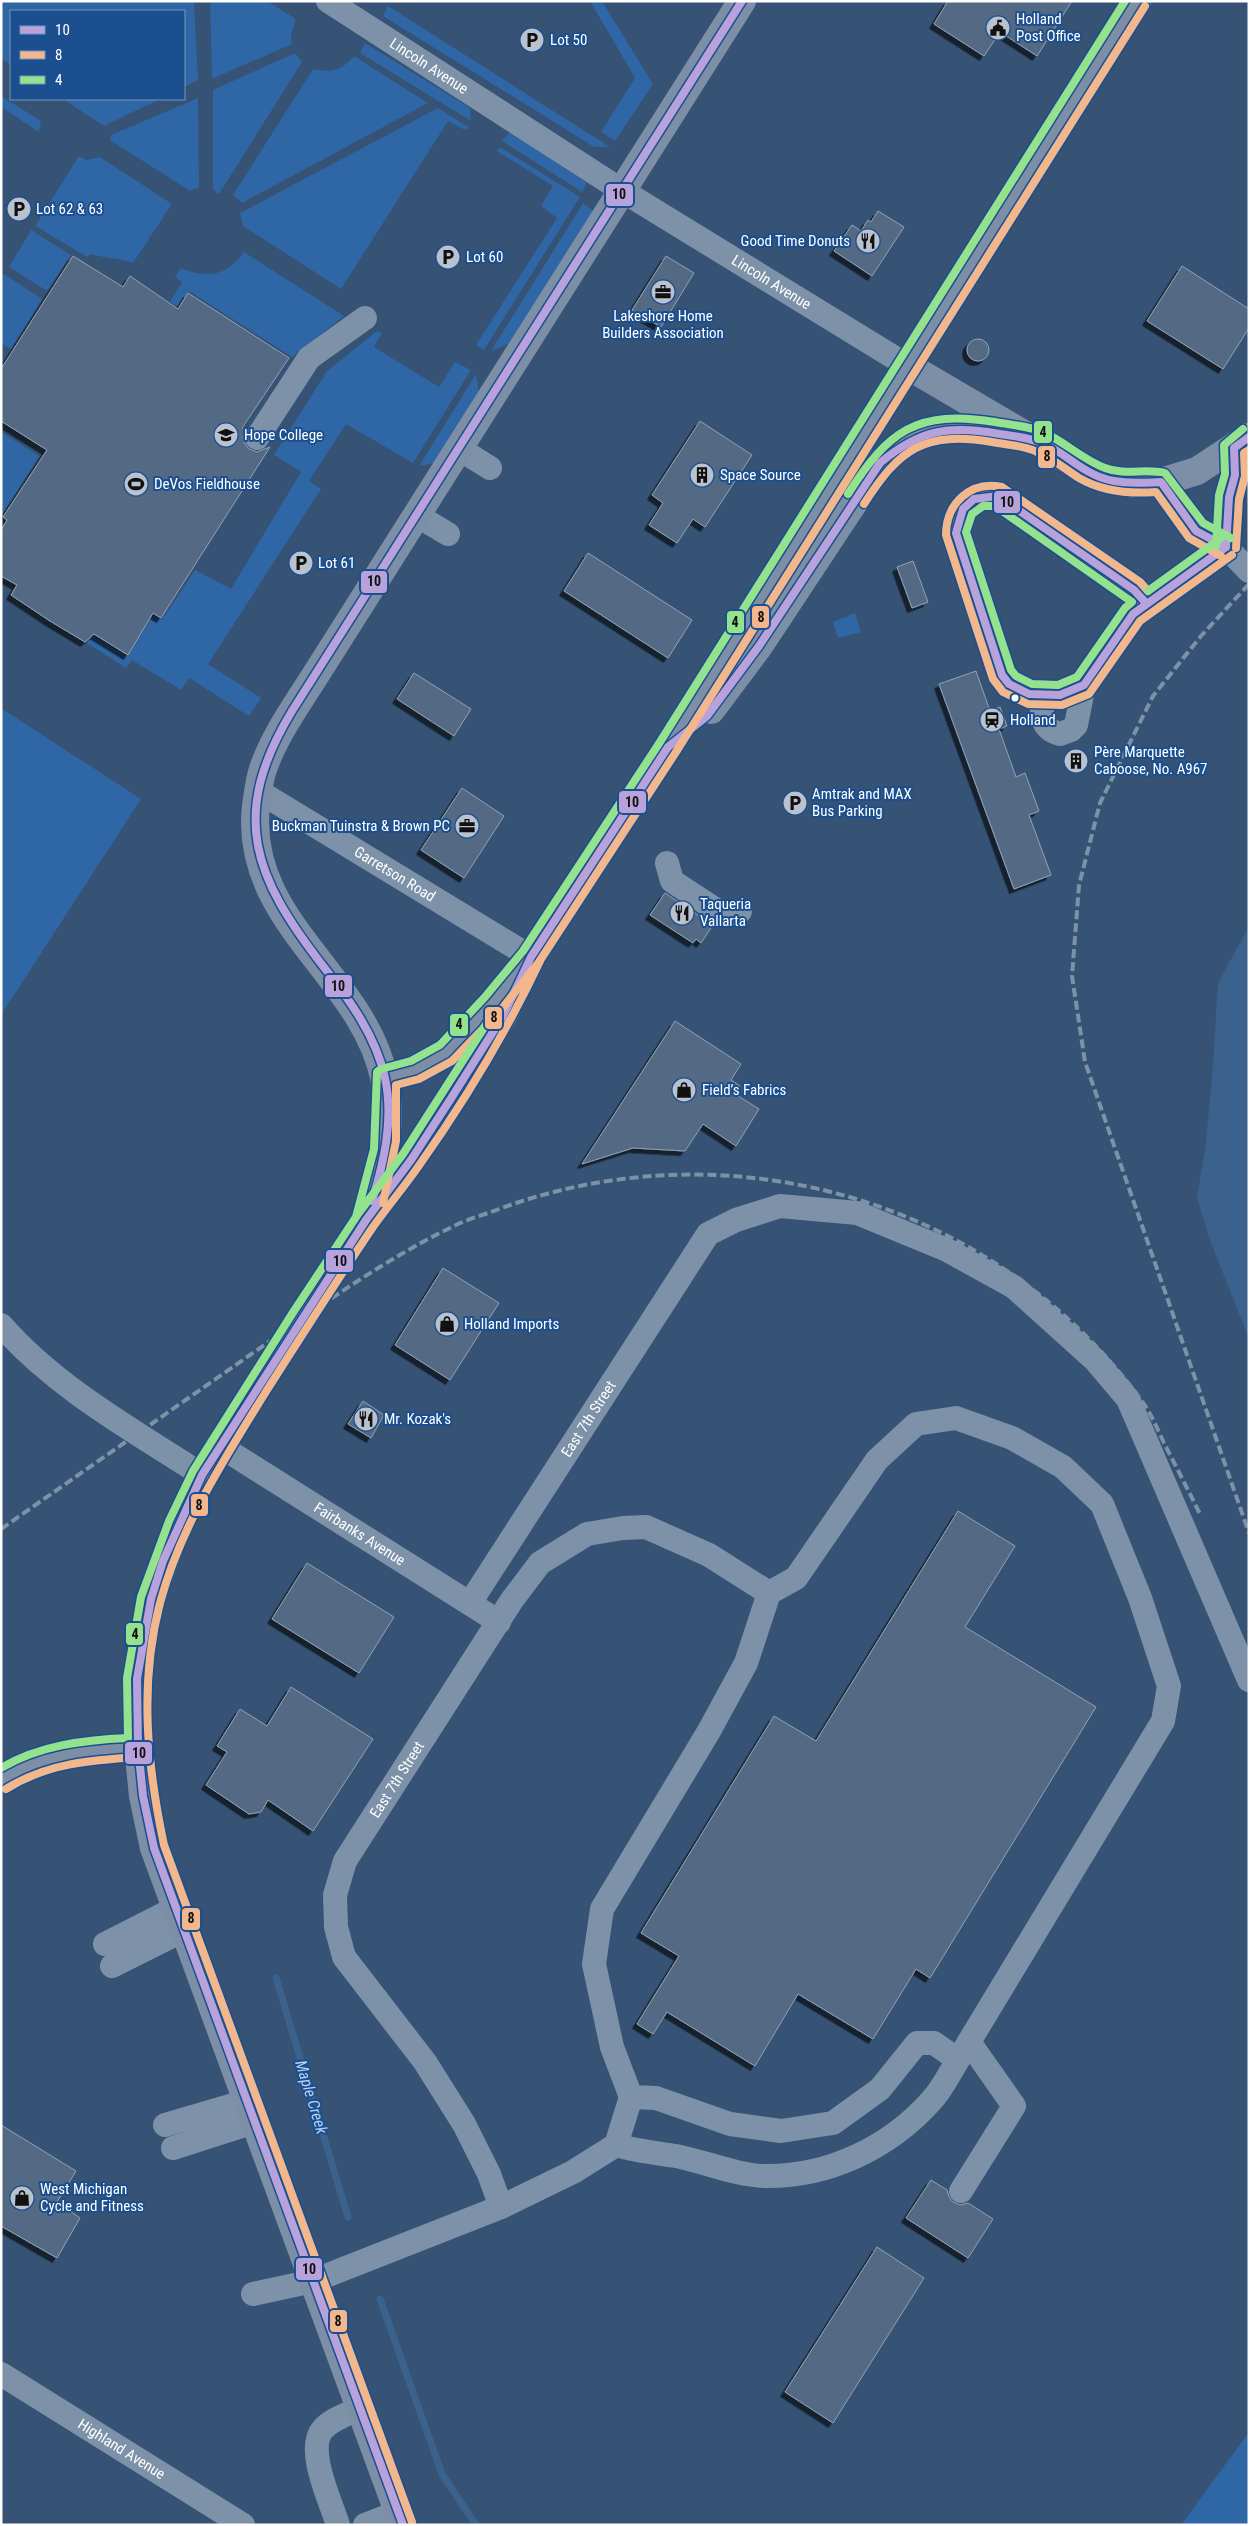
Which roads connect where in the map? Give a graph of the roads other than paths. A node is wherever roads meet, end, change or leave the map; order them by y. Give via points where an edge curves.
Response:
1 (742, 1) edge
2 (1137, 1) edge
3 (337, 4) edge
4 (621, 190) junction
5 (365, 318) dead end
6 (908, 366) junction
7 (257, 438) dead end
8 (1038, 440) junction
9 (1241, 443) edge
10 (458, 448) junction
11 (490, 468) dead end
12 (1161, 482) junction
13 (416, 515) junction
14 (448, 534) dead end
15 (1226, 547) junction
16 (1249, 571) edge
17 (1146, 603) junction
18 (1084, 685) junction
19 (1042, 695) junction
20 (668, 746) junction
21 (258, 791) junction
22 (667, 863) dead end
23 (740, 911) dead end
24 (531, 957) junction
25 (385, 1078) junction
26 (366, 1220) junction
27 (1, 1325) edge
28 (220, 1446) junction
29 (202, 1475) junction
30 (769, 1593) junction
31 (470, 1603) junction
32 (499, 1622) junction
33 (1249, 1680) edge
34 (138, 1746) junction
35 (1, 1780) edge
36 (180, 1919) junction
37 (105, 1944) dead end
38 (112, 1966) dead end
39 (964, 2051) junction
40 (631, 2097) junction
41 (250, 2111) junction
42 (165, 2126) dead end
43 (616, 2145) junction
44 (173, 2148) dead end
45 (961, 2191) dead end
46 (500, 2207) junction
47 (313, 2281) junction
48 (253, 2294) dead end
49 (1, 2374) edge
50 (360, 2408) junction
51 (401, 2518) edge
52 (242, 2525) edge
53 (338, 2525) edge
54 (365, 2525) edge

1 - 4 main road
2 - 6 main road
3 - 4 street, Lincoln Avenue
4 - 6 street, Lincoln Avenue
4 - 10 main road
5 - 7 street via 310,358
6 - 8 main road, Lincoln Avenue
6 - 20 main road
8 - 12 main road, Lincoln Avenue via 1095,476 1134,484
8 - 20 main road via 955,428 923,433 896,448 880,463 770,630 707,716
9 - 12 main road, Lincoln Avenue via 1197,471
9 - 15 street via 1229,496
10 - 11 street
10 - 13 main road
12 - 15 street via 1196,531
13 - 14 street
13 - 21 main road via 282,730 263,769
15 - 16 street
15 - 17 street
17 - 18 street via 1133,614
17 - 19 street via 1134,590 998,496 984,494 972,498 957,521 956,533 998,664 1009,684 1029,694
18 - 19 street via 1060,695
18 - 19 street via 1078,720 1066,733 1054,733 1044,723
20 - 24 main road
21 - 24 street, Garretson Road
21 - 25 main road via 256,847 267,884 296,932 361,1019
22 - 23 street via 672,881 724,914
24 - 25 main road via 493,1004 446,1053 415,1070
24 - 26 main road via 503,1016 411,1160
25 - 26 main road via 387,1134 377,1187
26 - 28 main road
27 - 29 street via 84,1398
28 - 29 main road
28 - 31 street, Fairbanks Avenue
29 - 34 main road via 178,1524 151,1599 138,1679
30 - 32 street, East 7th Street via 709,1555 680,1541 646,1527 623,1528 588,1534 540,1563
30 - 39 street via 796,1578 877,1460 916,1424 956,1418 1012,1438 1063,1467 1102,1504 1140,1598 1169,1686 1163,1721
30 - 40 street via 746,1663 602,1909 594,1964 612,2046
31 - 32 street, Fairbanks Avenue
31 - 33 street, East 7th Street via 708,1234 736,1220 780,1206 857,1213 948,1250 1014,1288 1095,1360 1128,1399
32 - 46 street, East 7th Street via 345,1862 335,1895 336,1927 344,1957 424,2062 464,2124 489,2174
34 - 35 main road via 91,1750 38,1761
34 - 36 main road via 143,1796 154,1848
36 - 37 street
36 - 38 street
36 - 41 main road
39 - 40 street via 918,2043 880,2089 833,2123 781,2131 730,2124 656,2098
39 - 43 street via 931,2101 890,2138 845,2162 808,2173 764,2176
39 - 45 street via 1014,2106
40 - 43 street
41 - 42 street
41 - 44 street
41 - 47 main road
43 - 46 street via 573,2172
46 - 47 street
47 - 48 street
47 - 50 main road
49 - 52 street, Highland Avenue
50 - 51 main road
50 - 53 street via 321,2430 315,2446
51 - 54 street

